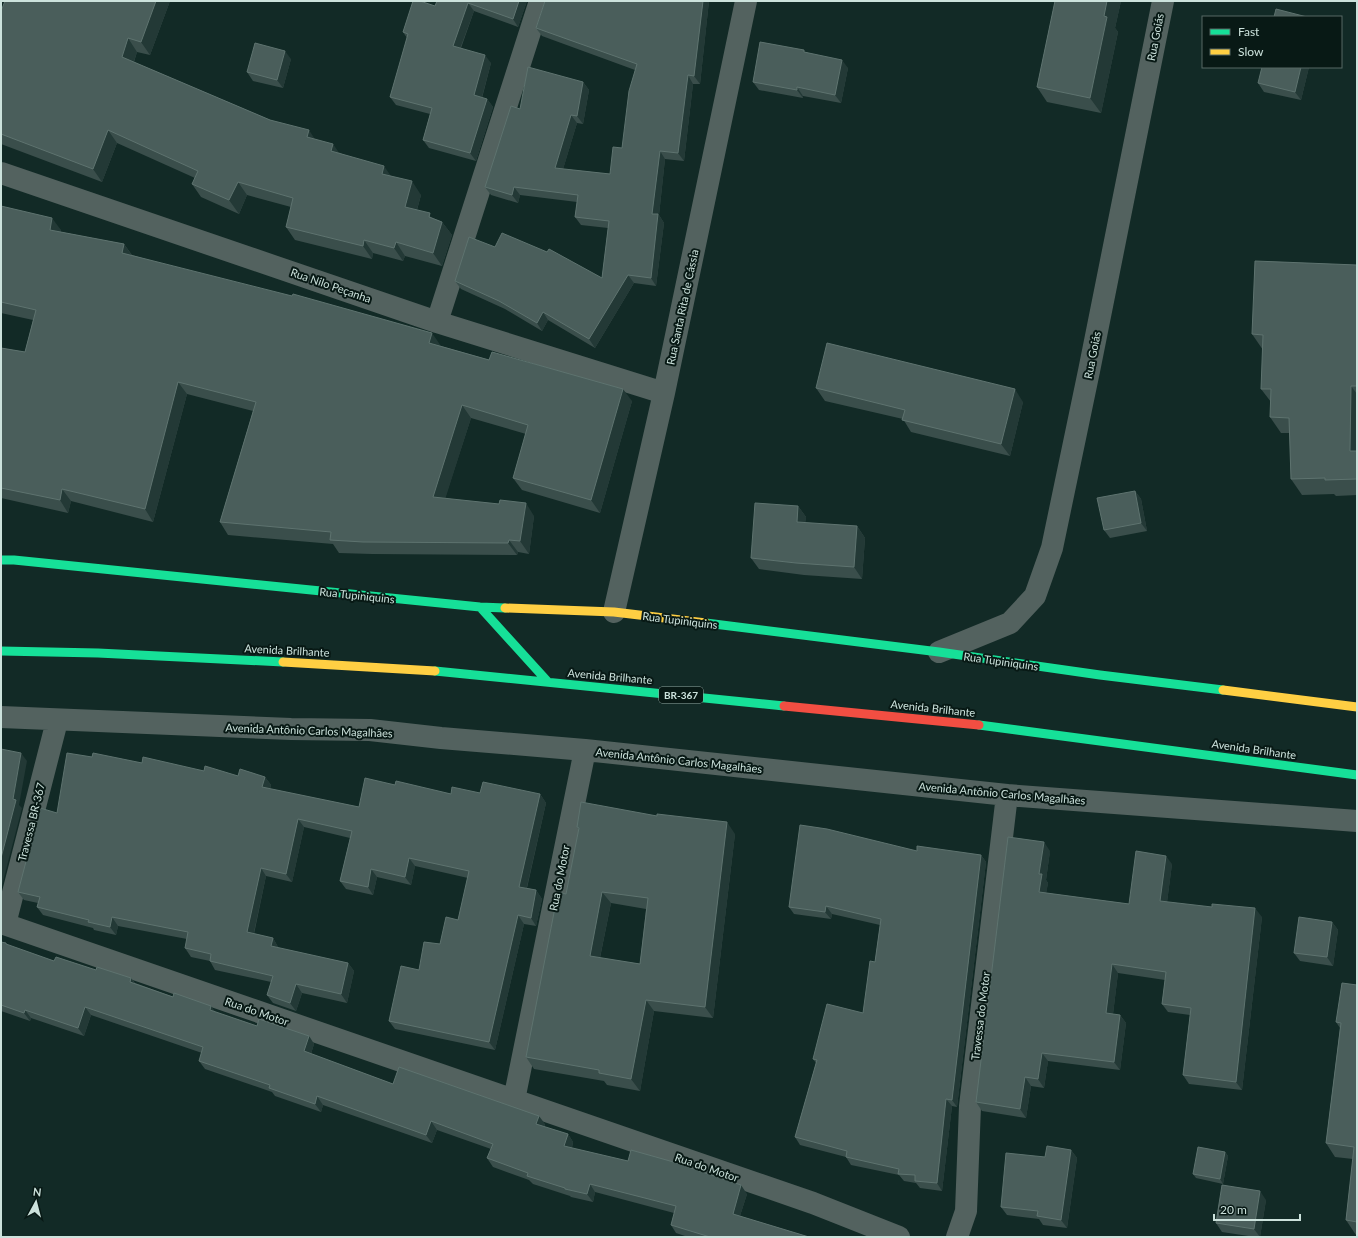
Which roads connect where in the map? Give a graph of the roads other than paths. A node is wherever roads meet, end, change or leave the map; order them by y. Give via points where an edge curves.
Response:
1 (540, 1) edge
2 (746, 1) edge
3 (1162, 1) edge
4 (1, 173) edge
5 (437, 322) junction
6 (664, 393) junction
7 (5, 558) edge
8 (480, 607) junction
9 (614, 612) junction
10 (1, 651) edge
11 (939, 652) junction
12 (548, 682) junction
13 (1357, 707) edge
14 (1, 718) edge
15 (57, 721) junction
16 (584, 750) junction
17 (1357, 775) edge
18 (1007, 795) junction
19 (1357, 821) edge
20 (3, 923) edge
21 (514, 1100) junction
22 (898, 1237) edge
23 (957, 1237) edge

1 - 5 street
2 - 6 street, Rua Santa Rita de Cássia
3 - 11 street, Rua Goiás via 1089,371 1052,548 1045,569 1035,596 1010,623
4 - 5 street, Rua Nilo Peçanha
5 - 6 street, Rua Nilo Peçanha
6 - 9 street, Rua Santa Rita de Cássia
7 - 8 main road, Rua Tupiniquins
8 - 9 main road, Rua Tupiniquins
8 - 12 main road
9 - 11 main road, Rua Tupiniquins
10 - 12 main road, Avenida Brilhante / BR-367 via 307,663
11 - 13 main road, Rua Tupiniquins
12 - 17 main road, Avenida Brilhante / BR-367 via 990,726
14 - 15 street, Avenida Antônio Carlos Magalhães
15 - 16 street, Avenida Antônio Carlos Magalhães via 370,730
15 - 20 street, Travessa BR-367
16 - 18 street, Avenida Antônio Carlos Magalhães
16 - 21 street, Rua do Motor
18 - 19 street, Avenida Antônio Carlos Magalhães
18 - 23 street, Travessa do Motor via 970,1106 966,1211
20 - 21 street, Rua do Motor
21 - 22 street, Rua do Motor via 813,1204

